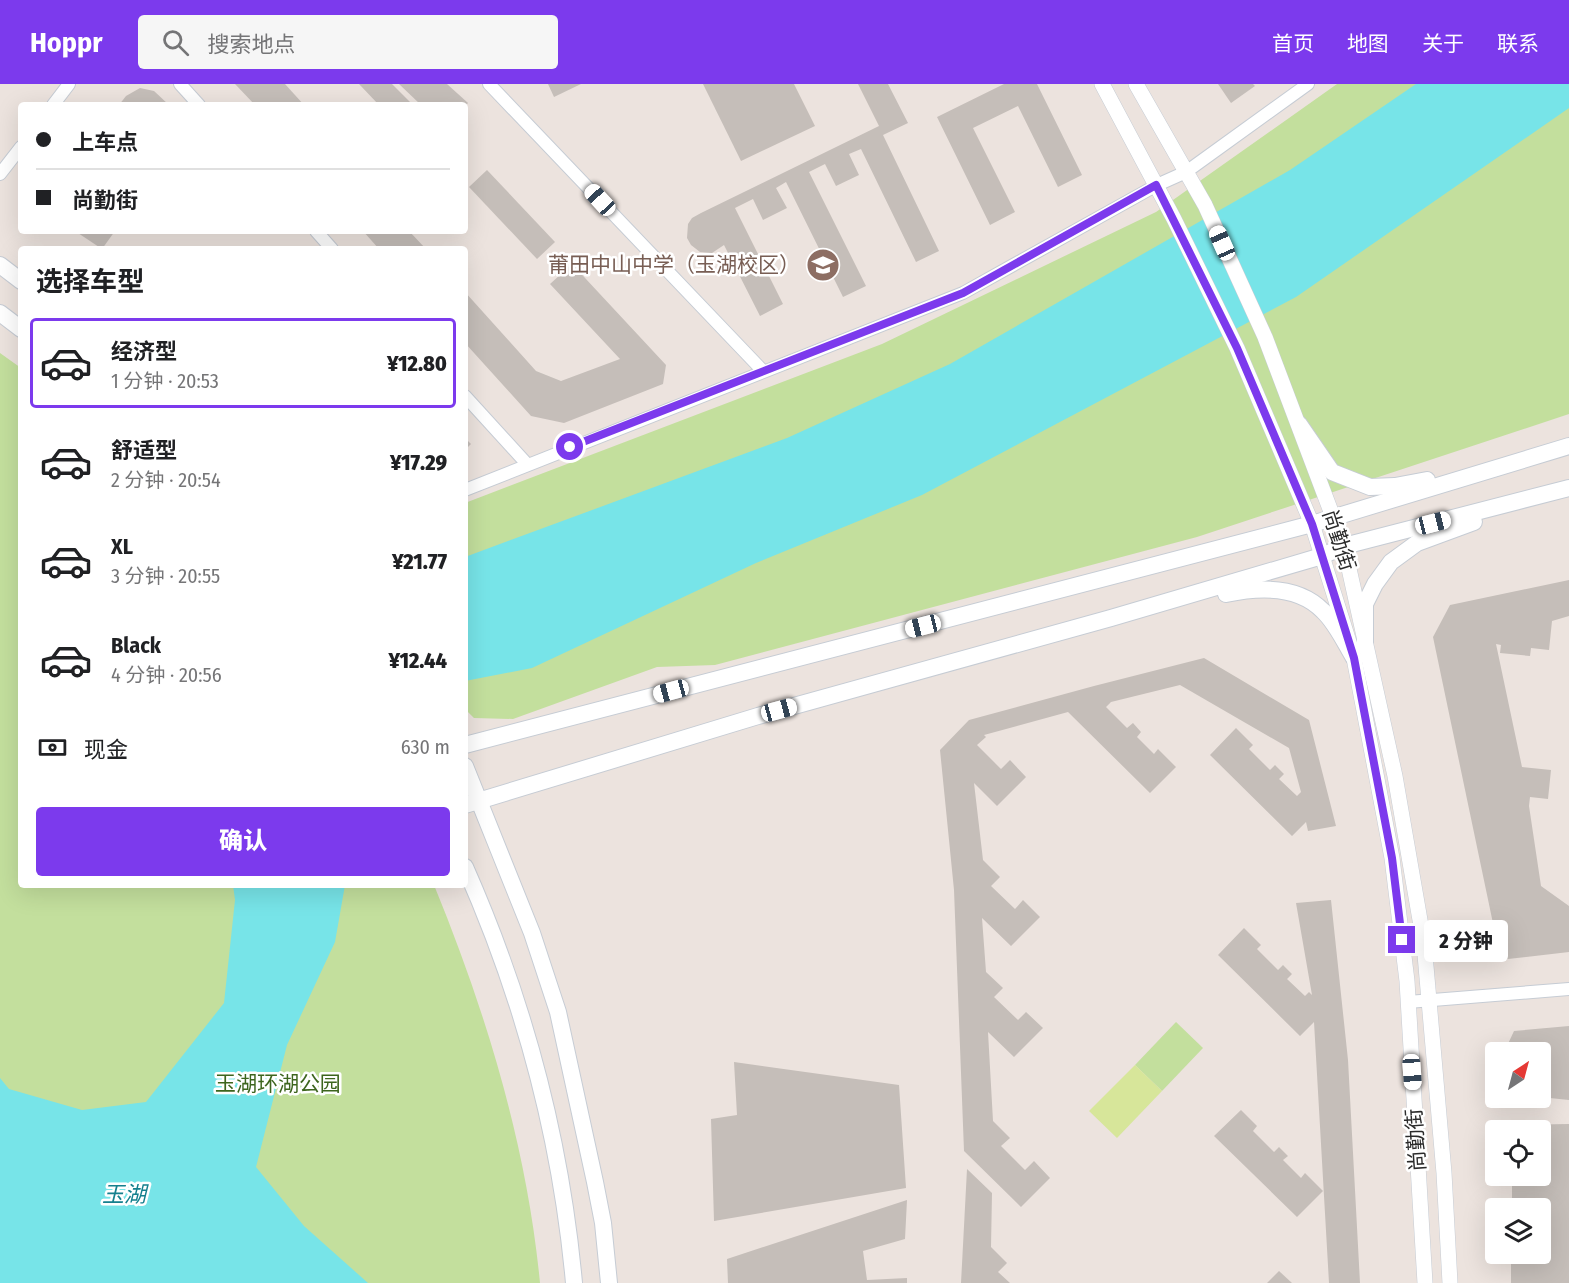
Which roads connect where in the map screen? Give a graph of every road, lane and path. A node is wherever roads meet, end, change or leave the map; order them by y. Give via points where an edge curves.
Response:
1 (69, 84) edge
2 (180, 84) edge
3 (489, 84) edge
4 (1102, 84) edge
5 (1136, 84) edge
6 (1308, 84) edge
7 (55, 102) edge
8 (196, 102) edge
9 (18, 151) edge
10 (1186, 172) junction
11 (0, 174) edge
12 (1156, 185) junction
13 (319, 234) edge
14 (329, 246) edge
15 (0, 265) edge
16 (18, 279) edge
17 (0, 314) edge
18 (18, 327) edge
19 (763, 371) junction
20 (468, 399) edge
21 (1299, 424) junction
22 (1561, 448) edge
23 (527, 464) junction
24 (1568, 488) edge
25 (468, 489) edge
26 (1332, 518) junction
27 (1312, 524) junction
28 (1344, 546) junction
29 (1322, 556) junction
30 (1111, 618) junction
31 (1360, 652) junction
32 (468, 744) edge
33 (468, 784) edge
34 (471, 803) edge
35 (468, 875) edge
36 (1569, 989) edge
37 (1408, 1002) junction
38 (1429, 1002) junction
39 (574, 1283) edge
40 (609, 1283) edge
41 (1425, 1283) edge
42 (1450, 1283) edge

1 - 7 street
2 - 8 street
3 - 19 street
4 - 12 street, 尚勤街
5 - 10 street, 尚勤街
6 - 10 street
9 - 11 street
10 - 12 street
10 - 21 street, 尚勤街 via 1265,337
12 - 19 street via 963,293
12 - 27 street, 尚勤街 via 1237,348
13 - 14 street
15 - 16 main road
17 - 18 main road
19 - 23 street
20 - 23 street
21 - 22 main road via 1332,472 1370,487 1436,479
21 - 26 street, 尚勤街
22 - 26 main road
23 - 25 street
24 - 28 main road
24 - 31 main road via 1417,543 1391,562 1365,604
26 - 27 main road
26 - 28 street, 尚勤街
27 - 29 street, 尚勤街
27 - 32 main road
28 - 29 main road
28 - 31 street, 尚勤街
29 - 30 main road
29 - 31 street, 尚勤街
30 - 31 main road via 1247,590 1283,590 1309,599
30 - 34 main road via 758,716
31 - 37 street, 尚勤街 via 1392,858
31 - 38 street, 尚勤街 via 1397,787 1424,943
33 - 34 main road
34 - 40 main road via 512,882 550,983 595,1182
35 - 39 main road via 508,979 539,1081 566,1209
36 - 38 street
37 - 38 street
37 - 41 street, 尚勤街
38 - 42 street, 尚勤街

